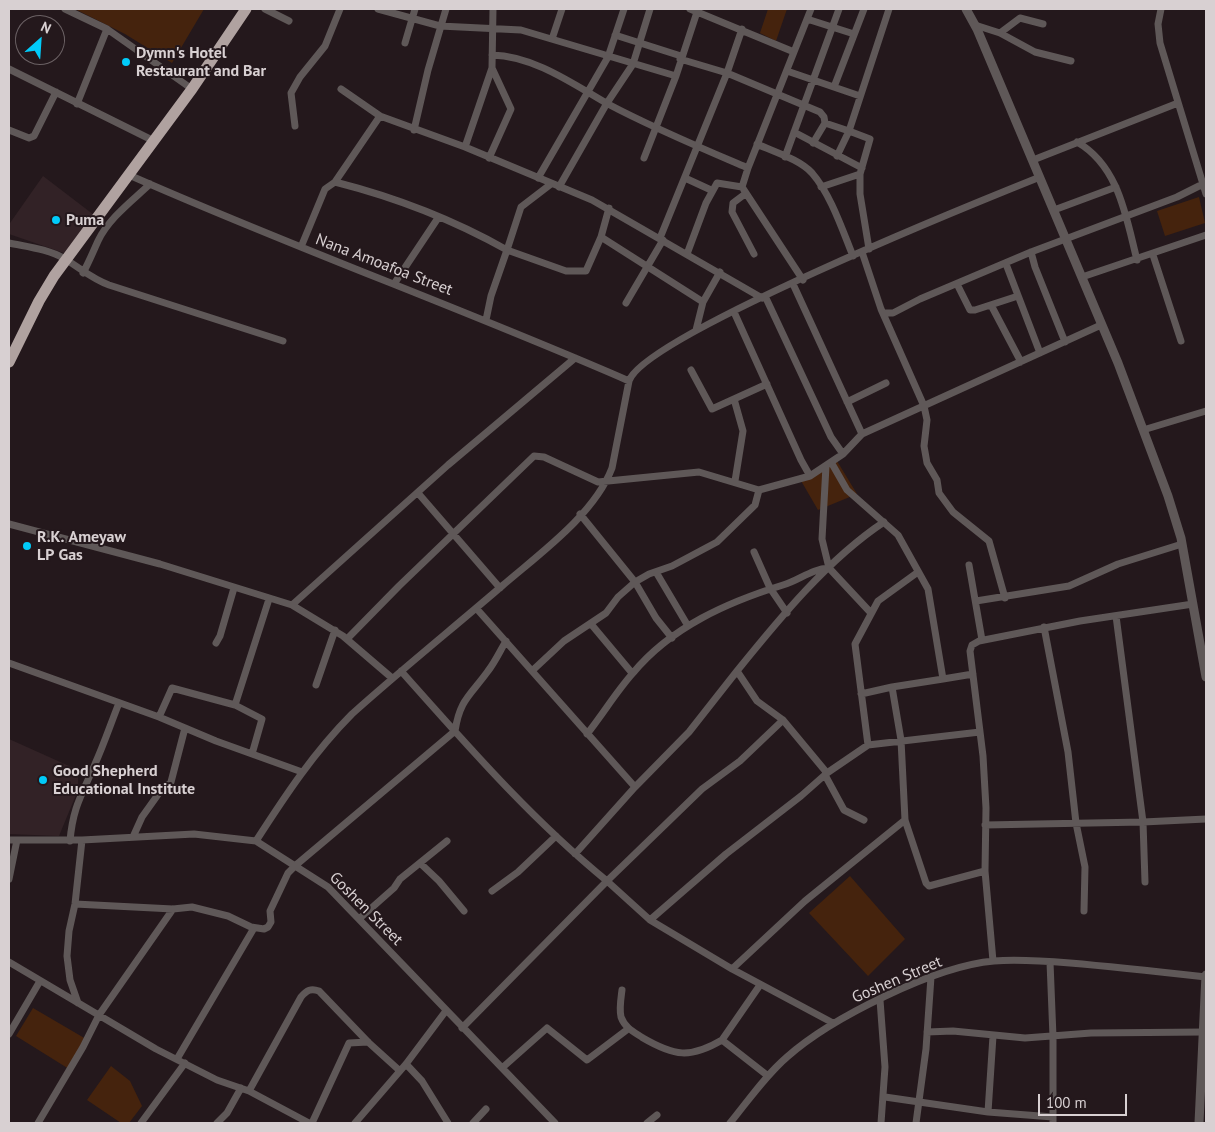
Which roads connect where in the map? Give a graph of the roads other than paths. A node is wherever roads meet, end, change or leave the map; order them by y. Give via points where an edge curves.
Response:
1 (65, 9) edge
2 (246, 9) edge
3 (265, 9) edge
4 (340, 9) edge
5 (378, 9) edge
6 (415, 9) edge
7 (446, 9) edge
8 (493, 9) edge
9 (562, 9) edge
10 (624, 9) edge
11 (650, 9) edge
12 (812, 9) edge
13 (839, 9) edge
14 (864, 9) edge
15 (889, 9) edge
16 (966, 9) edge
17 (1161, 9) edge
18 (390, 10) edge
19 (695, 10) edge
20 (413, 18) junction
21 (807, 19) junction
22 (289, 21) dead end
23 (1042, 24) dead end
24 (975, 25) junction
25 (440, 26) junction
26 (494, 28) junction
27 (832, 28) junction
28 (107, 29) junction
29 (742, 29) junction
30 (854, 34) junction
31 (1000, 34) junction
32 (615, 35) junction
33 (552, 39) junction
34 (640, 42) junction
35 (405, 43) dead end
36 (794, 52) junction
37 (492, 55) junction
38 (608, 57) junction
39 (680, 58) junction
40 (1071, 61) dead end
41 (633, 64) junction
42 (492, 68) junction
43 (9, 69) edge
44 (787, 70) junction
45 (727, 72) junction
46 (676, 76) junction
47 (812, 78) junction
48 (834, 87) junction
49 (192, 89) junction
50 (341, 89) dead end
51 (587, 91) junction
52 (56, 92) junction
53 (779, 92) junction
54 (860, 96) junction
55 (608, 103) junction
56 (1178, 103) junction
57 (77, 104) junction
58 (804, 105) junction
59 (380, 116) junction
60 (825, 123) junction
61 (295, 126) dead end
62 (657, 126) junction
63 (9, 130) edge
64 (414, 130) junction
65 (849, 131) junction
66 (794, 132) junction
67 (154, 141) junction
68 (1077, 142) junction
69 (813, 143) junction
70 (757, 144) junction
71 (695, 146) junction
72 (465, 147) junction
73 (837, 156) junction
74 (785, 157) junction
75 (489, 158) junction
76 (644, 158) dead end
77 (1033, 160) junction
78 (748, 168) junction
79 (861, 171) junction
80 (129, 175) junction
81 (1040, 177) junction
82 (538, 178) junction
83 (685, 178) junction
84 (334, 182) junction
85 (150, 184) junction
86 (551, 184) junction
87 (1203, 184) junction
88 (559, 187) junction
89 (820, 187) junction
90 (1116, 187) junction
91 (711, 190) junction
92 (744, 190) junction
93 (1206, 194) edge
94 (609, 208) junction
95 (1054, 210) junction
96 (1126, 216) junction
97 (438, 218) junction
98 (1206, 235) edge
99 (601, 237) junction
100 (1066, 238) junction
101 (662, 239) junction
102 (9, 243) edge
103 (301, 247) junction
104 (507, 250) junction
105 (866, 251) junction
106 (1031, 252) junction
107 (688, 254) junction
108 (754, 254) dead end
109 (1153, 255) junction
110 (853, 256) junction
111 (66, 260) junction
112 (1138, 260) junction
113 (1006, 264) junction
114 (647, 266) junction
115 (720, 272) junction
116 (83, 273) junction
117 (1082, 277) junction
118 (803, 280) junction
119 (394, 284) junction
120 (793, 284) junction
121 (957, 284) junction
122 (1018, 296) junction
123 (764, 297) junction
124 (703, 302) junction
125 (626, 303) dead end
126 (991, 305) junction
127 (734, 312) junction
128 (884, 313) junction
129 (486, 320) junction
130 (1101, 325) junction
131 (696, 330) junction
132 (283, 340) dead end
133 (1181, 341) dead end
134 (1065, 342) junction
135 (1040, 353) junction
136 (575, 358) junction
137 (9, 362) edge
138 (1021, 362) junction
139 (691, 370) dead end
140 (629, 381) junction
141 (886, 383) dead end
142 (767, 384) junction
143 (734, 399) junction
144 (847, 402) junction
145 (924, 406) junction
146 (1206, 411) edge
147 (1144, 430) junction
148 (862, 434) junction
149 (843, 454) junction
150 (829, 464) junction
151 (810, 476) junction
152 (736, 481) junction
153 (607, 482) junction
154 (759, 490) junction
155 (418, 493) junction
156 (580, 514) junction
157 (884, 522) junction
158 (9, 524) edge
159 (454, 532) junction
160 (1182, 544) junction
161 (754, 552) dead end
162 (969, 565) dead end
163 (830, 568) junction
164 (656, 572) junction
165 (918, 572) junction
166 (635, 582) junction
167 (234, 588) junction
168 (500, 588) junction
169 (770, 588) junction
170 (269, 598) junction
171 (1005, 598) junction
172 (976, 601) junction
173 (1193, 604) junction
174 (292, 605) junction
175 (476, 608) junction
176 (787, 613) junction
177 (871, 613) junction
178 (1116, 616) junction
179 (591, 624) junction
180 (688, 626) junction
181 (1044, 627) junction
182 (335, 630) junction
183 (672, 638) junction
184 (347, 639) junction
185 (982, 640) junction
186 (506, 641) junction
187 (216, 643) dead end
188 (9, 663) edge
189 (533, 670) junction
190 (401, 671) junction
191 (737, 671) junction
192 (632, 673) junction
193 (973, 674) junction
194 (1206, 676) edge
195 (392, 678) junction
196 (943, 679) junction
197 (316, 685) dead end
198 (892, 687) junction
199 (861, 694) junction
200 (119, 703) junction
201 (235, 704) junction
202 (159, 717) junction
203 (783, 720) junction
204 (185, 728) junction
205 (455, 732) junction
206 (980, 732) junction
207 (587, 734) junction
208 (900, 740) junction
209 (868, 745) junction
210 (252, 754) junction
211 (302, 772) junction
212 (826, 774) junction
213 (635, 787) junction
214 (1206, 819) edge
215 (864, 820) dead end
216 (904, 820) junction
217 (1143, 822) junction
218 (1076, 823) junction
219 (985, 825) junction
220 (556, 836) junction
221 (133, 837) junction
222 (13, 840) edge
223 (82, 840) junction
224 (70, 841) junction
225 (256, 841) junction
226 (447, 841) dead end
227 (575, 854) junction
228 (420, 863) junction
229 (296, 865) junction
230 (984, 871) junction
231 (9, 879) edge
232 (607, 881) junction
233 (1145, 882) dead end
234 (492, 892) dead end
235 (75, 904) junction
236 (173, 910) junction
237 (1084, 911) dead end
238 (464, 912) dead end
239 (359, 919) junction
240 (650, 920) junction
241 (254, 928) junction
242 (993, 961) junction
243 (9, 962) edge
244 (1050, 962) junction
245 (732, 969) junction
246 (1206, 976) edge
247 (931, 977) junction
248 (40, 981) junction
249 (760, 985) junction
250 (622, 990) dead end
251 (880, 1000) junction
252 (78, 1003) junction
253 (446, 1012) junction
254 (99, 1014) junction
255 (833, 1023) junction
256 (462, 1028) junction
257 (628, 1029) junction
258 (927, 1032) junction
259 (1204, 1032) junction
260 (9, 1034) edge
261 (993, 1036) junction
262 (1053, 1037) junction
263 (722, 1040) junction
264 (368, 1042) junction
265 (177, 1059) junction
266 (185, 1063) junction
267 (406, 1064) junction
268 (502, 1068) junction
269 (400, 1071) junction
270 (768, 1076) junction
271 (241, 1088) junction
272 (249, 1091) junction
273 (885, 1097) junction
274 (919, 1102) junction
275 (486, 1109) dead end
276 (988, 1112) junction
277 (657, 1116) dead end
278 (1053, 1120) edge
279 (38, 1123) edge
280 (141, 1123) edge
281 (217, 1123) edge
282 (310, 1123) edge
283 (355, 1123) edge
284 (448, 1123) edge
285 (473, 1123) edge
286 (555, 1123) edge
287 (647, 1123) edge
288 (730, 1123) edge
289 (881, 1123) edge
290 (916, 1123) edge
291 (1200, 1123) edge

1 - 28 street
2 - 49 highway
3 - 22 street
4 - 61 street via 326,46 291,92
5 - 18 street
6 - 20 street
7 - 25 street
8 - 26 street
9 - 33 street
10 - 32 street
11 - 34 street
12 - 21 street
13 - 27 street
14 - 30 street
15 - 54 street
16 - 24 street
17 - 56 street via 1158,24 1160,43
18 - 20 street
19 - 29 street
19 - 39 street
20 - 25 street
20 - 35 street
21 - 27 street
21 - 36 street
23 - 31 street via 1020,18
24 - 31 street
24 - 77 street
25 - 26 street
25 - 64 street
26 - 33 street via 521,30
26 - 37 street
27 - 30 street
27 - 47 street
28 - 49 street
28 - 57 street
29 - 36 street
29 - 45 street
30 - 48 street
31 - 40 street via 1035,52
32 - 34 street
32 - 38 street
33 - 38 street
34 - 39 street
34 - 41 street
36 - 44 street
37 - 42 street
37 - 51 street via 510,56 538,66
38 - 41 street
38 - 51 street
39 - 45 street
39 - 46 street
41 - 46 street
41 - 55 street
42 - 72 street
42 - 75 street via 512,109
43 - 52 street
44 - 47 street
44 - 53 street
45 - 53 street
45 - 71 street
46 - 62 street
47 - 48 street
47 - 58 street
48 - 54 street
49 - 67 highway
50 - 59 street
51 - 55 street
51 - 82 street
52 - 57 street
52 - 63 street via 34,136 28,138
53 - 58 street
53 - 70 street
54 - 65 street
55 - 62 street
55 - 88 street
56 - 68 street
56 - 87 street
57 - 67 street
58 - 60 street via 823,113
58 - 66 street
59 - 64 street
59 - 84 street
60 - 65 street
60 - 69 street
62 - 71 street
62 - 76 street
64 - 72 street
65 - 73 street
65 - 79 street via 870,139
66 - 69 street
66 - 74 street
67 - 80 highway
68 - 77 street
68 - 90 street via 1100,160
69 - 73 street
70 - 74 street
70 - 78 street
71 - 78 street
71 - 83 street
72 - 75 street
73 - 79 street
74 - 89 street via 811,173
75 - 82 street
77 - 81 street
78 - 92 street
79 - 89 street
79 - 105 street
80 - 85 street, Nana Amoafoa Street
80 - 111 highway
81 - 95 street
81 - 105 street
82 - 86 street
83 - 91 street
83 - 101 street
84 - 97 street via 381,195
84 - 103 street via 325,189
85 - 103 street, Nana Amoafoa Street
85 - 116 street via 114,219 98,240
86 - 88 street
86 - 104 street via 521,207
87 - 93 street
87 - 96 street
88 - 94 street
89 - 110 street
90 - 95 street
90 - 96 street
91 - 92 street via 717,183
91 - 107 street
92 - 108 street via 733,203 732,212
92 - 118 street
94 - 99 street
94 - 101 street
95 - 100 street
96 - 100 street
96 - 112 street
97 - 104 street via 481,235
97 - 119 street
98 - 109 street
99 - 104 street via 586,271 566,271
99 - 114 street
100 - 106 street
100 - 117 street
101 - 107 street
101 - 114 street
102 - 111 street
103 - 119 street, Nana Amoafoa Street
104 - 129 street
105 - 110 street
105 - 128 street
106 - 113 street
106 - 134 street
107 - 115 street
109 - 112 street
109 - 133 street
110 - 118 street
111 - 116 street
111 - 137 highway via 39,301
112 - 117 street
113 - 121 street
113 - 122 street
114 - 124 street
114 - 125 street
115 - 123 street
115 - 124 street
116 - 132 street via 109,285
117 - 130 street
118 - 120 street
119 - 129 street, Nana Amoafoa Street
120 - 123 street
120 - 144 street
121 - 126 street via 970,310
121 - 128 street via 894,313
122 - 126 street
122 - 135 street
123 - 127 street
123 - 149 street via 831,437
124 - 131 street
126 - 138 street
127 - 131 street
127 - 142 street
128 - 145 street
129 - 136 street, Nana Amoafoa Street
130 - 134 street
130 - 147 street
131 - 140 street via 640,367
134 - 135 street
135 - 138 street
136 - 140 street, Nana Amoafoa Street
136 - 155 street
138 - 145 street
139 - 143 street via 712,409
140 - 153 street
141 - 144 street
142 - 143 street
142 - 151 street
143 - 152 street via 743,431
144 - 148 street
145 - 148 street
145 - 171 street via 927,420 924,446 939,493 953,512 989,541
146 - 147 street
147 - 160 street
148 - 149 street
149 - 150 street
150 - 151 street
150 - 157 street via 847,490
150 - 163 street via 822,539
151 - 154 street
152 - 153 street via 699,472
152 - 154 street
153 - 156 street
153 - 159 street via 591,480 544,457 534,456
154 - 164 street via 755,505 717,542
155 - 159 street
155 - 174 street
156 - 166 street
156 - 168 street
157 - 163 street
157 - 165 street via 898,535
158 - 167 street via 160,564
159 - 168 street
159 - 184 street
160 - 171 street via 1118,564 1069,586
160 - 173 street
161 - 169 street
162 - 172 street
163 - 169 street via 812,571
163 - 176 street
163 - 177 street
164 - 166 street
164 - 180 street
165 - 177 street via 878,601
165 - 196 street via 928,589
166 - 179 street
166 - 183 street
167 - 170 street
167 - 187 street
168 - 175 street
169 - 176 street
169 - 180 street
170 - 174 street
170 - 201 street
171 - 172 street
172 - 185 street
173 - 178 street
173 - 194 street
174 - 182 street
175 - 186 street
175 - 190 street
176 - 191 street
177 - 199 street via 855,644
178 - 181 street
178 - 217 street
179 - 189 street via 564,641
179 - 192 street
180 - 183 street
181 - 185 street
181 - 218 street via 1068,752
182 - 184 street
182 - 197 street
183 - 192 street
184 - 195 street
185 - 193 street via 972,645 970,651
186 - 189 street
186 - 205 street via 490,669 468,694 457,717
188 - 200 street
189 - 207 street
190 - 195 street
190 - 205 street
191 - 203 street via 757,701
191 - 213 street via 689,732
192 - 207 street
193 - 196 street
193 - 206 street
195 - 211 street via 342,724
196 - 198 street
198 - 199 street
198 - 208 street
199 - 209 street
200 - 202 street
200 - 224 street via 79,796
201 - 202 street via 172,688
201 - 210 street via 262,719
202 - 204 street
203 - 212 street
203 - 232 street via 740,762 702,789
204 - 210 street
204 - 221 street via 171,782 142,817
205 - 220 street
205 - 229 street
206 - 208 street
206 - 219 street
207 - 213 street
208 - 209 street
208 - 216 street
209 - 212 street
210 - 211 street
211 - 225 street
212 - 215 street via 844,810
212 - 240 street
213 - 227 street
214 - 217 street
216 - 230 street via 929,886
216 - 245 street via 805,901
217 - 218 street
217 - 233 street
218 - 219 street
218 - 237 street via 1085,867
219 - 230 street
220 - 227 street
220 - 234 street
221 - 223 street, Goshen Street
221 - 225 street, Goshen Street via 194,834
222 - 224 street, Goshen Street
222 - 231 street
223 - 224 street, Goshen Street
223 - 235 street
225 - 229 street, Goshen Street
226 - 228 street
227 - 232 street
228 - 238 street
228 - 239 street
229 - 239 street, Goshen Street via 328,887
229 - 241 street via 288,873 270,911 268,927
230 - 242 street
232 - 240 street
232 - 256 street
235 - 236 street
235 - 252 street via 68,931 67,956 70,980
236 - 241 street via 192,907 211,910
236 - 254 street
239 - 253 street, Goshen Street
240 - 245 street
241 - 265 street
242 - 244 street, Goshen Street
242 - 247 street, Goshen Street
243 - 248 street
244 - 246 street, Goshen Street
244 - 262 street
245 - 249 street
246 - 259 street
247 - 251 street, Goshen Street
247 - 258 street
248 - 252 street
248 - 260 street
249 - 255 street
249 - 263 street
250 - 257 street via 620,1013
251 - 255 street, Goshen Street
251 - 273 street
252 - 254 street
253 - 256 street, Goshen Street
253 - 267 street
254 - 265 street
254 - 279 street via 83,1048
255 - 270 street, Goshen Street via 809,1038
256 - 268 street, Goshen Street
257 - 263 street via 672,1052 703,1051
257 - 268 street via 588,1060 547,1028
258 - 261 street via 946,1030
258 - 274 street
259 - 262 street via 1090,1033
259 - 291 street
261 - 262 street
261 - 276 street
262 - 278 street
263 - 270 street
264 - 269 street
264 - 272 street via 319,991 306,990
264 - 282 street via 349,1043
265 - 266 street
266 - 271 street
266 - 280 street
267 - 269 street
267 - 284 street via 422,1081
268 - 286 street, Goshen Street
269 - 283 street
270 - 288 street, Goshen Street
271 - 272 street
271 - 281 street via 227,1113
272 - 282 street
273 - 274 street
273 - 289 street
274 - 276 street
274 - 290 street
275 - 285 street
276 - 278 street
277 - 287 street

